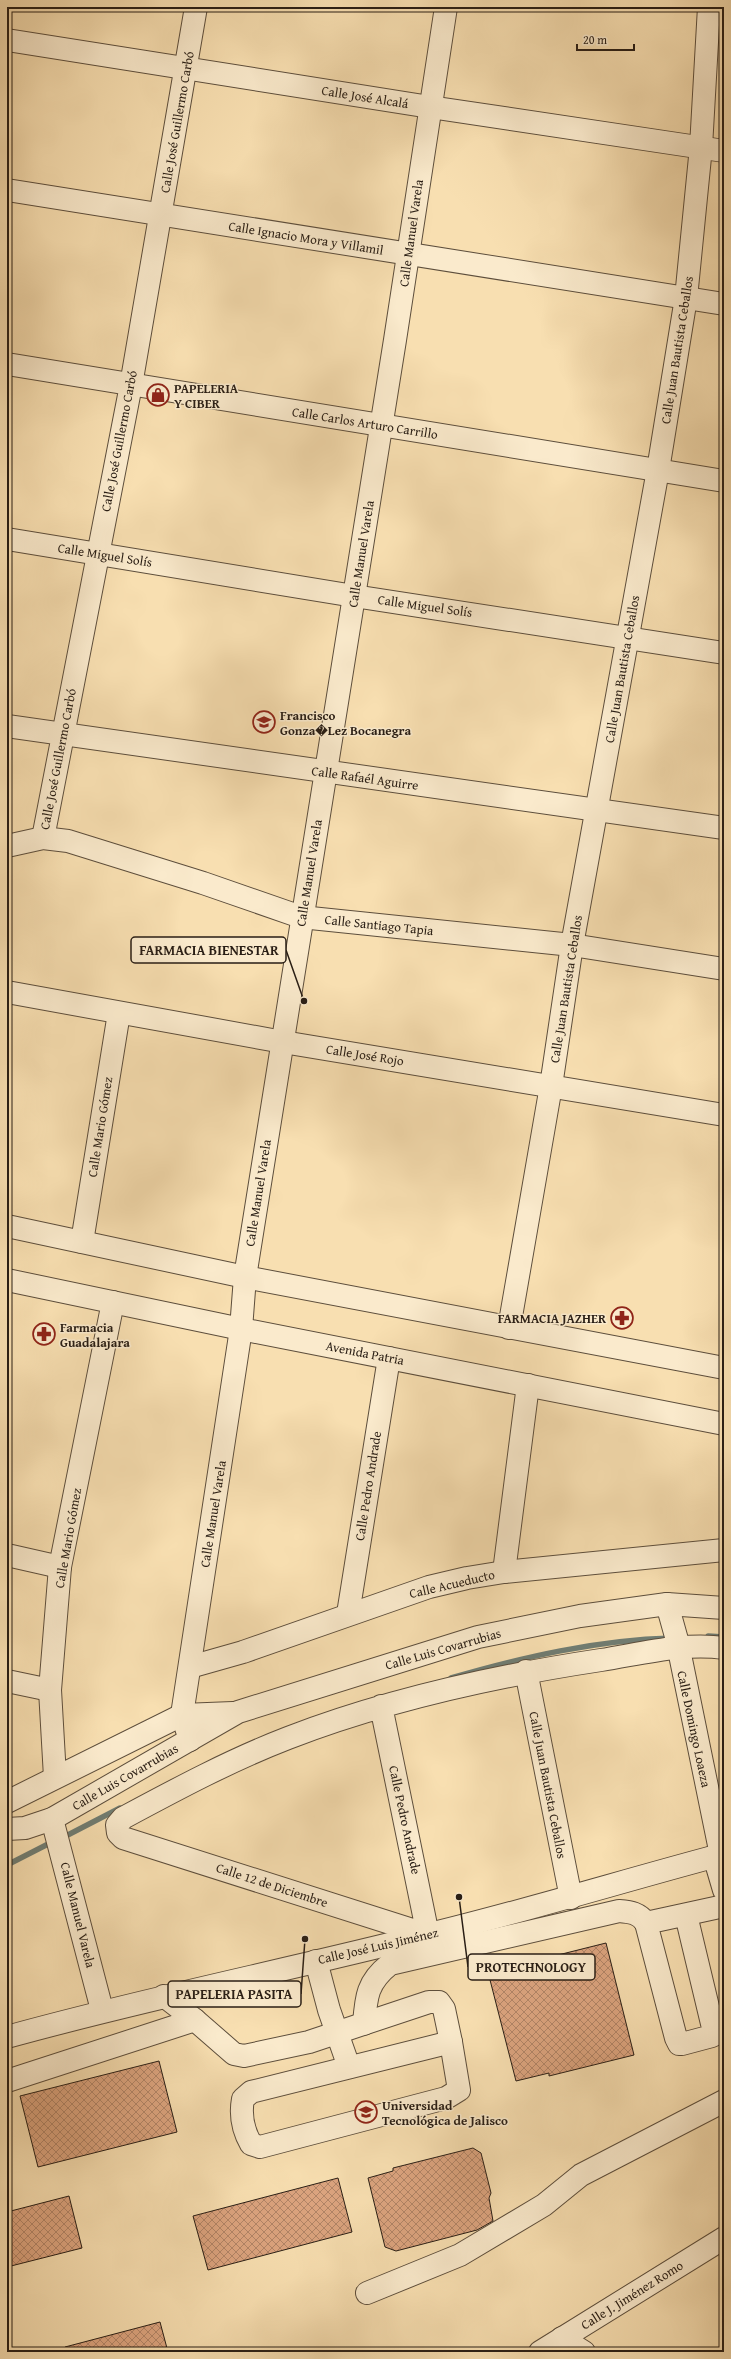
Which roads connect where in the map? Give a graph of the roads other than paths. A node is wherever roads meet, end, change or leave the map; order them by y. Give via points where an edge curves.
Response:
1 (196, 7) edge
2 (446, 7) edge
3 (709, 7) edge
4 (7, 40) edge
5 (186, 68) junction
6 (430, 107) junction
7 (701, 147) junction
8 (724, 151) edge
9 (7, 190) edge
10 (161, 215) junction
11 (408, 254) junction
12 (686, 298) junction
13 (724, 304) edge
14 (7, 364) edge
15 (131, 385) junction
16 (382, 425) junction
17 (658, 470) junction
18 (724, 481) edge
19 (7, 539) edge
20 (97, 553) junction
21 (354, 596) junction
22 (628, 636) junction
23 (724, 653) edge
24 (7, 726) edge
25 (63, 734) junction
26 (326, 773) junction
27 (598, 811) junction
28 (724, 828) edge
29 (43, 838) junction
30 (7, 846) edge
31 (302, 917) junction
32 (572, 945) junction
33 (724, 969) edge
34 (7, 992) edge
35 (118, 1012) junction
36 (283, 1042) junction
37 (551, 1086) junction
38 (724, 1115) edge
39 (7, 1226) edge
40 (82, 1242) junction
41 (245, 1277) junction
42 (7, 1280) edge
43 (113, 1302) junction
44 (509, 1328) junction
45 (241, 1329) junction
46 (389, 1358) junction
47 (724, 1368) edge
48 (528, 1385) junction
49 (724, 1424) edge
50 (724, 1550) edge
51 (7, 1555) edge
52 (60, 1567) junction
53 (504, 1572) junction
54 (724, 1608) edge
55 (348, 1614) junction
56 (673, 1629) junction
57 (724, 1648) edge
58 (190, 1667) junction
59 (526, 1671) junction
60 (7, 1682) edge
61 (50, 1690) junction
62 (381, 1706) junction
63 (238, 1712) junction
64 (182, 1716) junction
65 (190, 1740) junction
66 (56, 1777) junction
67 (7, 1802) edge
68 (54, 1826) junction
69 (7, 1829) edge
70 (720, 1855) edge
71 (724, 1890) edge
72 (571, 1898) junction
73 (724, 1906) edge
74 (686, 1915) junction
75 (646, 1923) junction
76 (428, 1935) junction
77 (316, 1961) junction
78 (164, 1996) junction
79 (102, 2010) junction
80 (195, 2020) junction
81 (364, 2024) junction
82 (337, 2034) junction
83 (7, 2038) edge
84 (451, 2042) junction
85 (349, 2068) junction
86 (7, 2081) edge
87 (724, 2101) edge
88 (724, 2238) edge
89 (367, 2293) dead end
90 (562, 2338) junction
91 (540, 2352) edge
92 (584, 2352) edge

1 - 5 street, Calle José Guillermo Carbó
2 - 6 street, Calle Manuel Varela
3 - 7 street, Calle Juan Bautista Ceballos
4 - 5 street, Calle José Alcalá
5 - 6 street, Calle José Alcalá
5 - 10 street, Calle José Guillermo Carbó
6 - 7 street, Calle José Alcalá
6 - 11 street, Calle Manuel Varela
7 - 8 street, Calle José Alcalá
7 - 12 street, Calle Juan Bautista Ceballos
9 - 10 street, Calle Ignacio Mora y Villamil
10 - 11 street, Calle Ignacio Mora y Villamil
10 - 15 street, Calle José Guillermo Carbó
11 - 12 street, Calle Ignacio Mora y Villamil
11 - 16 street, Calle Manuel Varela
12 - 13 street, Calle Ignacio Mora y Villamil
12 - 17 street, Calle Juan Bautista Ceballos
14 - 15 street, Calle Carlos Arturo Carrillo
15 - 16 street, Calle Carlos Arturo Carrillo
15 - 20 street, Calle José Guillermo Carbó
16 - 17 street, Calle Carlos Arturo Carrillo
16 - 21 street, Calle Manuel Varela
17 - 18 street, Calle Carlos Arturo Carrillo
17 - 22 street, Calle Juan Bautista Ceballos
19 - 20 street, Calle Miguel Solís
20 - 21 street, Calle Miguel Solís
20 - 25 street, Calle José Guillermo Carbó
21 - 22 street, Calle Miguel Solís
21 - 26 street, Calle Manuel Varela
22 - 23 street, Calle Miguel Solís
22 - 27 street, Calle Juan Bautista Ceballos
24 - 25 street, Calle Rafaél Aguirre
25 - 26 street, Calle Rafaél Aguirre
25 - 29 street, Calle José Guillermo Carbó
26 - 27 street, Calle Rafaél Aguirre
26 - 31 street, Calle Manuel Varela
27 - 28 street, Calle Rafaél Aguirre
27 - 32 street, Calle Juan Bautista Ceballos
29 - 30 street, Calle José Guillermo Carbó
29 - 31 street, Calle Santiago Tapia via 68,841 96,849
31 - 32 street, Calle Santiago Tapia
31 - 36 street, Calle Manuel Varela
32 - 33 street, Calle Santiago Tapia
32 - 37 street, Calle Juan Bautista Ceballos
34 - 35 street, Calle José Rojo
35 - 36 street, Calle José Rojo
35 - 40 street, Calle Mario Gómez
36 - 37 street, Calle José Rojo
36 - 41 street, Calle Manuel Varela
37 - 38 street, Calle José Rojo
37 - 44 street, Calle Juan Bautista Ceballos
39 - 40 street
40 - 41 street
41 - 44 street
41 - 45 street, Calle Manuel Varela
42 - 43 street, Avenida Patria
43 - 45 street, Avenida Patria
43 - 52 street, Calle Mario Gómez
44 - 47 street
45 - 46 street, Avenida Patria
45 - 58 street, Calle Manuel Varela
46 - 48 street, Avenida Patria
46 - 55 street, Calle Pedro Andrade
48 - 49 street, Avenida Patria
48 - 53 street
50 - 53 street, Calle Acueducto
51 - 52 street
52 - 61 street, Calle Mario Gómez
53 - 55 street, Calle Acueducto via 429,1587
54 - 56 street, Calle Luis Covarrubias
55 - 58 street, Calle Acueducto via 243,1652
56 - 57 street
56 - 59 street
56 - 63 street, Calle Luis Covarrubias via 580,1616 478,1636
56 - 70 street, Calle Domingo Loaeza
58 - 64 street, Calle Manuel Varela
59 - 62 street
59 - 72 street, Calle Juan Bautista Ceballos
60 - 61 street
61 - 66 street, Calle Mario Gómez
62 - 76 street, Calle Pedro Andrade
62 - 76 street, Calle 12 de Diciembre via 287,1738 179,1788 123,1818 117,1825 118,1833 123,1838
63 - 64 street, Calle Luis Covarrubias
63 - 65 street, Calle Luis Covarrubias
64 - 65 street, Calle Manuel Varela
64 - 66 street, Calle Luis Covarrubias
65 - 68 street, Calle Luis Covarrubias
66 - 67 street, Calle Luis Covarrubias
68 - 69 street, Calle Luis Covarrubias
68 - 79 street, Calle Manuel Varela
70 - 71 street, Calle Domingo Loaeza
70 - 72 street, Calle José Luis Jiménez
72 - 76 street, Calle José Luis Jiménez
73 - 74 street
74 - 75 street
74 - 75 street via 714,2032 712,2036 682,2044 676,2041
75 - 81 street via 642,1917 632,1912 618,1911 390,1964 371,1984 366,1999
76 - 77 street, Calle José Luis Jiménez
77 - 78 street, Calle José Luis Jiménez
77 - 82 street
78 - 79 street, Calle José Luis Jiménez
78 - 80 street
79 - 83 street, Calle José Luis Jiménez
80 - 82 street via 234,2054 244,2056
80 - 86 street
81 - 82 street
81 - 84 street via 429,2002 439,2002 444,2009
82 - 85 street
84 - 85 street
84 - 85 street via 459,2090 446,2098 260,2147 251,2144 241,2111 243,2099 251,2092
87 - 89 street via 581,2175 544,2205 460,2255
88 - 90 street, Calle J. Jiménez Romo
90 - 91 street, Calle J. Jiménez Romo
90 - 92 street

